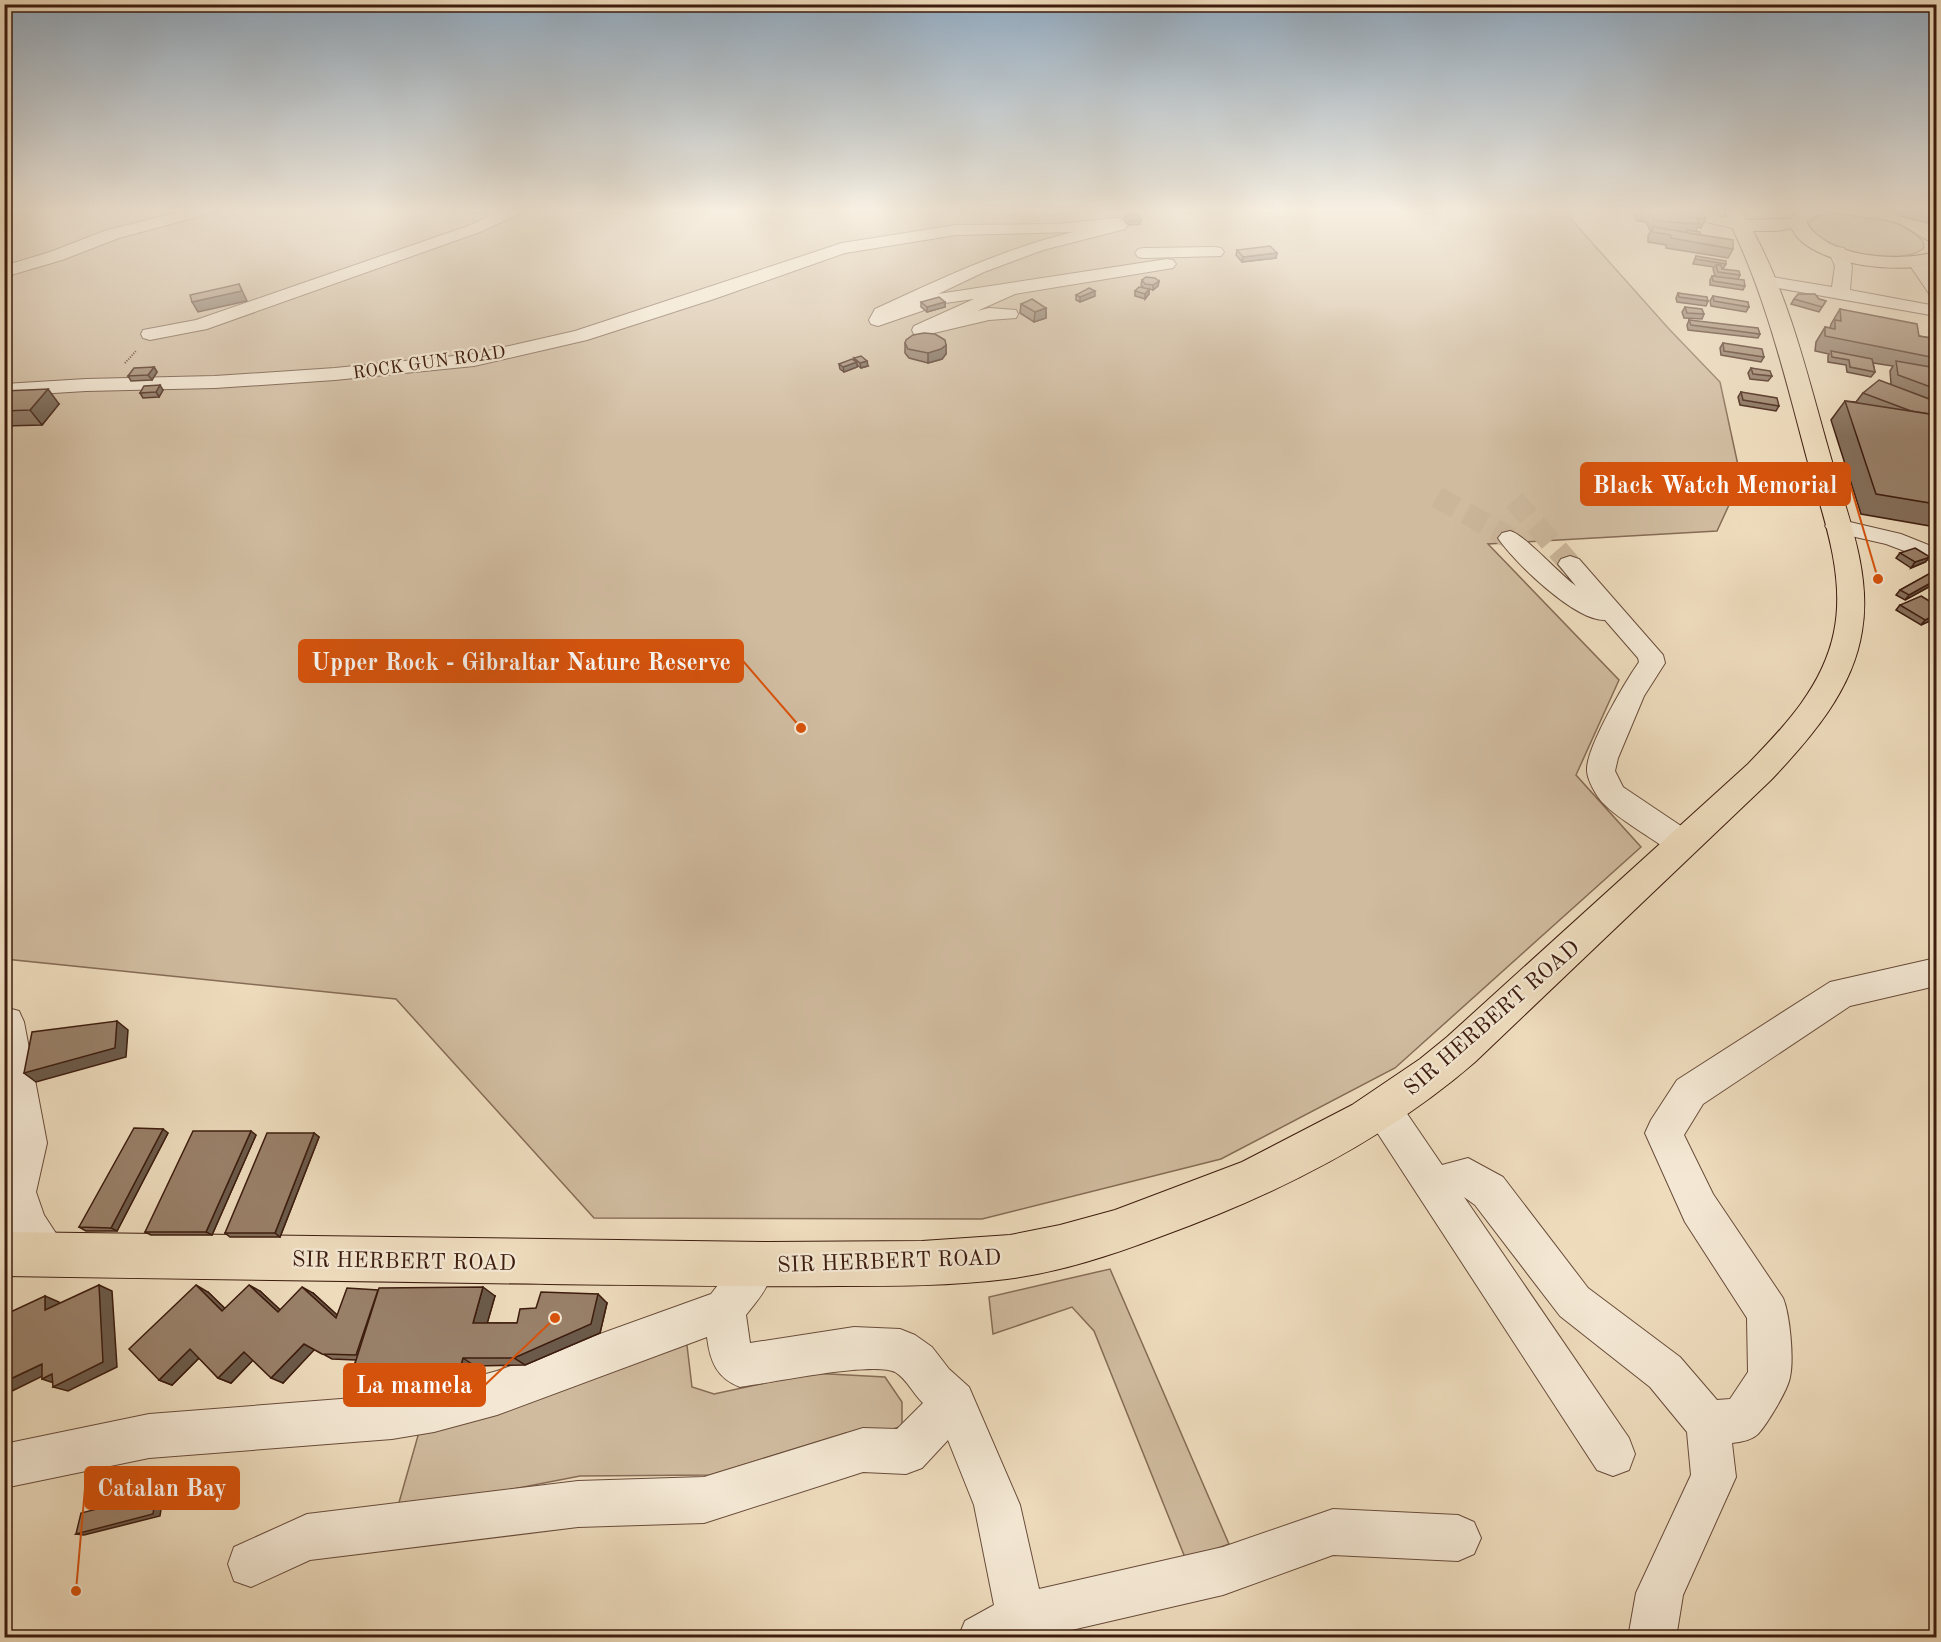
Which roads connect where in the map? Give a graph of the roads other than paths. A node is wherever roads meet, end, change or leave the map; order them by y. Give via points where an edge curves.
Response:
1 (316, 286) edge
2 (735, 286) edge
3 (941, 286) edge
4 (1037, 286) edge
5 (1768, 286) edge
6 (1804, 286) edge
7 (1818, 286) edge
8 (1837, 286) edge
9 (1011, 290) junction
10 (1834, 293) junction
11 (1936, 311) edge
12 (1009, 314) dead end
13 (150, 334) dead end
14 (4, 390) edge
15 (1837, 523) junction
16 (1510, 538) tunnel mouth
17 (1936, 538) edge
18 (1936, 556) edge
19 (1570, 564) tunnel mouth
20 (1618, 620) junction
21 (1682, 843) junction
22 (1936, 972) edge
23 (4, 1022) edge
24 (1382, 1108) junction
25 (1434, 1186) junction
26 (11, 1187) edge
27 (4, 1254) edge
28 (46, 1255) junction
29 (752, 1265) junction
30 (725, 1310) junction
31 (954, 1402) junction
32 (1708, 1423) junction
33 (1613, 1454) dead end
34 (4, 1466) edge
35 (1458, 1538) dead end
36 (250, 1564) dead end
37 (1022, 1617) junction
38 (982, 1638) edge
39 (1652, 1638) edge

1 - 13 street via 200,325
2 - 14 street, ROCK GUN ROAD via 580,336 474,360 237,381
3 - 9 street, ROCK GUN ROAD via 882,313 878,320 942,298
4 - 9 street
5 - 15 main road, SIR HERBERT ROAD via 1795,364
6 - 10 street
7 - 10 street
8 - 10 street
9 - 12 street via 921,330 989,314
10 - 11 street
15 - 17 street
15 - 18 street via 1893,538
15 - 21 main road, SIR HERBERT ROAD via 1851,612 1847,639 1826,690 1779,751
16 - 20 street via 1542,573 1569,594
19 - 20 street
20 - 21 street via 1650,655 1652,663 1631,694 1601,771 1614,795
21 - 24 main road, SIR HERBERT ROAD via 1481,1031 1435,1071
22 - 32 street via 1842,993 1690,1092 1664,1133 1699,1208 1768,1313 1769,1377 1742,1420
23 - 26 street via 28,1143
24 - 25 street
24 - 29 main road, SIR HERBERT ROAD via 1326,1143 1247,1182 1102,1236 1031,1253 944,1263
25 - 32 street via 1468,1177 1489,1191 1574,1302 1665,1372
25 - 33 street
26 - 28 street
27 - 28 main road, SIR HERBERT ROAD
28 - 29 main road, SIR HERBERT ROAD
29 - 30 street via 750,1277
30 - 31 street via 731,1354 740,1366 854,1348 900,1350 917,1362
30 - 34 street via 496,1393 434,1410 392,1417 149,1436
31 - 36 street via 906,1452 863,1450 704,1500 578,1504 307,1537
31 - 37 street via 998,1505
32 - 39 street via 1714,1477 1660,1593
35 - 37 street via 1333,1533 1223,1571
37 - 38 street

